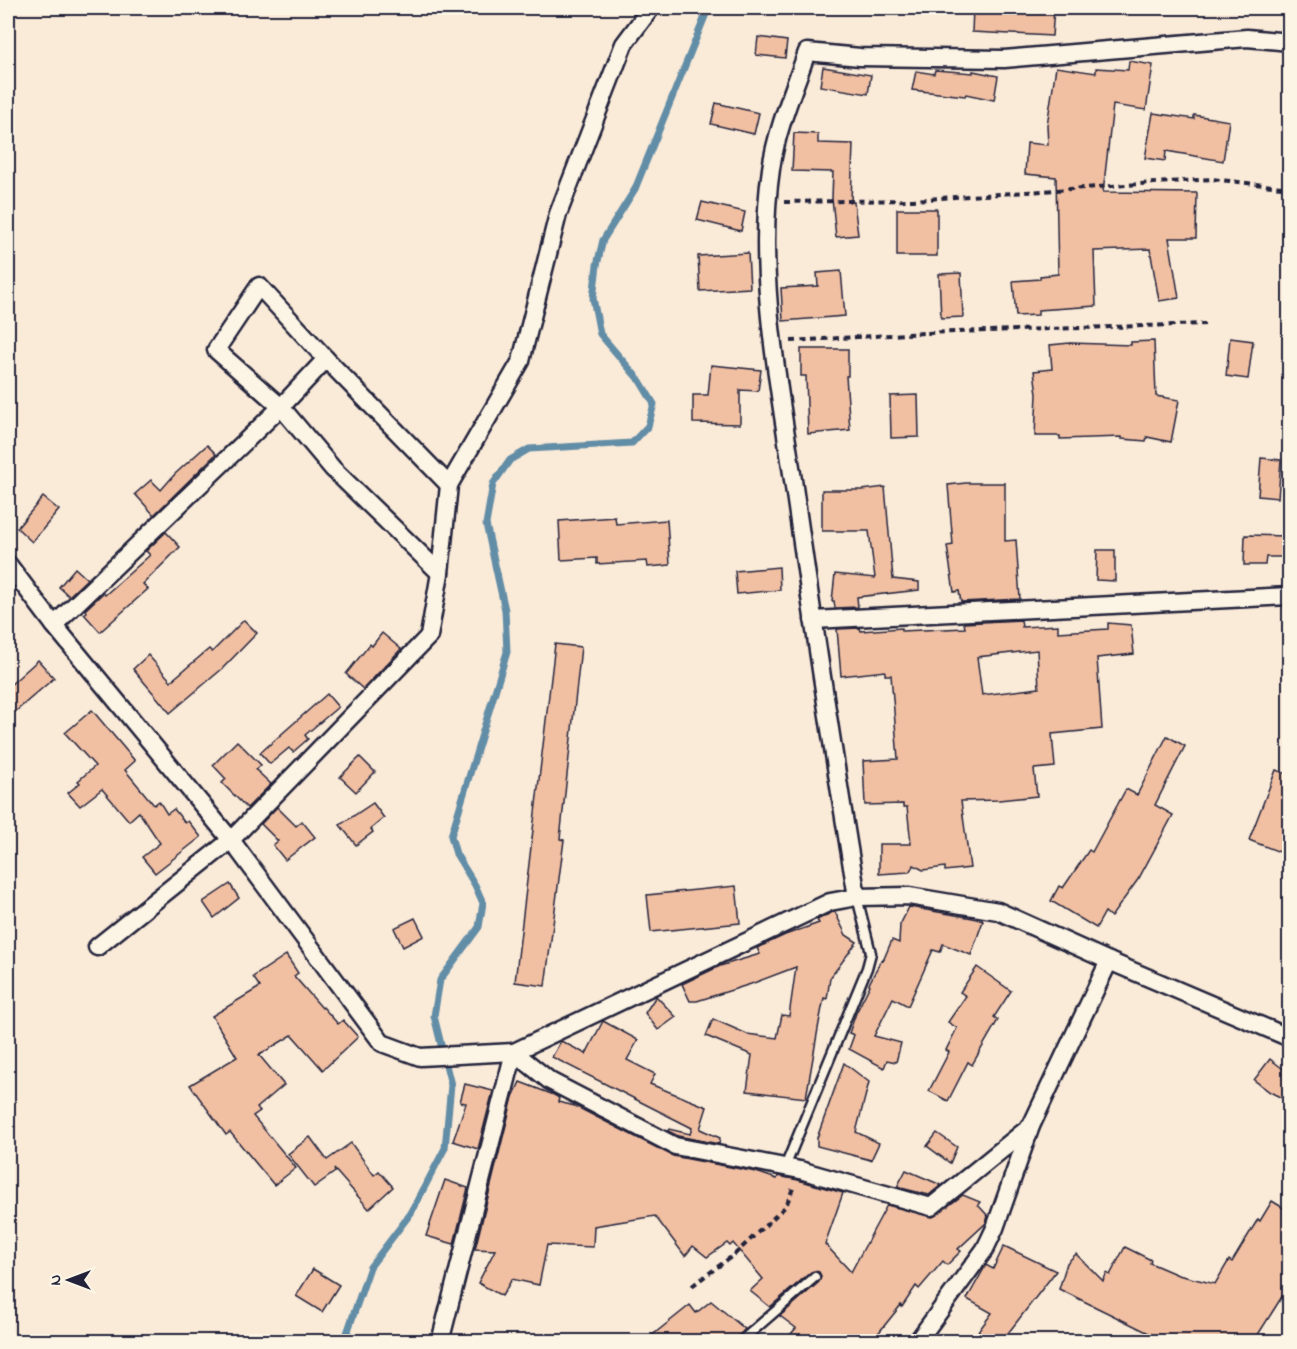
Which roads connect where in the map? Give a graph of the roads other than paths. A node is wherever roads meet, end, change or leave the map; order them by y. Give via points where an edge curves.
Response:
1 (651, 8) edge
2 (1290, 42) edge
3 (326, 359) junction
4 (281, 407) junction
5 (450, 485) junction
6 (8, 564) edge
7 (440, 573) junction
8 (1290, 596) edge
9 (813, 620) junction
10 (54, 625) junction
11 (231, 840) junction
12 (857, 897) junction
13 (97, 947) dead end
14 (1109, 961) junction
15 (1290, 1038) edge
16 (514, 1052) junction
17 (1031, 1126) junction
18 (793, 1169) junction
19 (815, 1277) dead end
20 (440, 1341) edge
21 (740, 1341) edge
22 (918, 1341) edge

1 - 5 street via 624,44 558,214 521,361
2 - 9 street via 1247,38 1004,59 860,57 807,52 771,168 765,237 772,342
3 - 4 street
3 - 4 street via 259,286 216,350
3 - 5 street
4 - 7 street via 333,469
4 - 10 street
5 - 7 street
6 - 10 street
7 - 11 street via 429,636
8 - 9 street
9 - 12 street
10 - 11 street
11 - 13 street
11 - 16 street via 382,1042 420,1057
12 - 14 street via 909,896 998,911
12 - 16 street via 830,902
12 - 18 lane via 872,953
14 - 15 street
14 - 17 street
16 - 18 street via 550,1081 675,1146
16 - 20 street
17 - 18 street via 931,1207
17 - 22 street via 985,1250
19 - 21 lane

